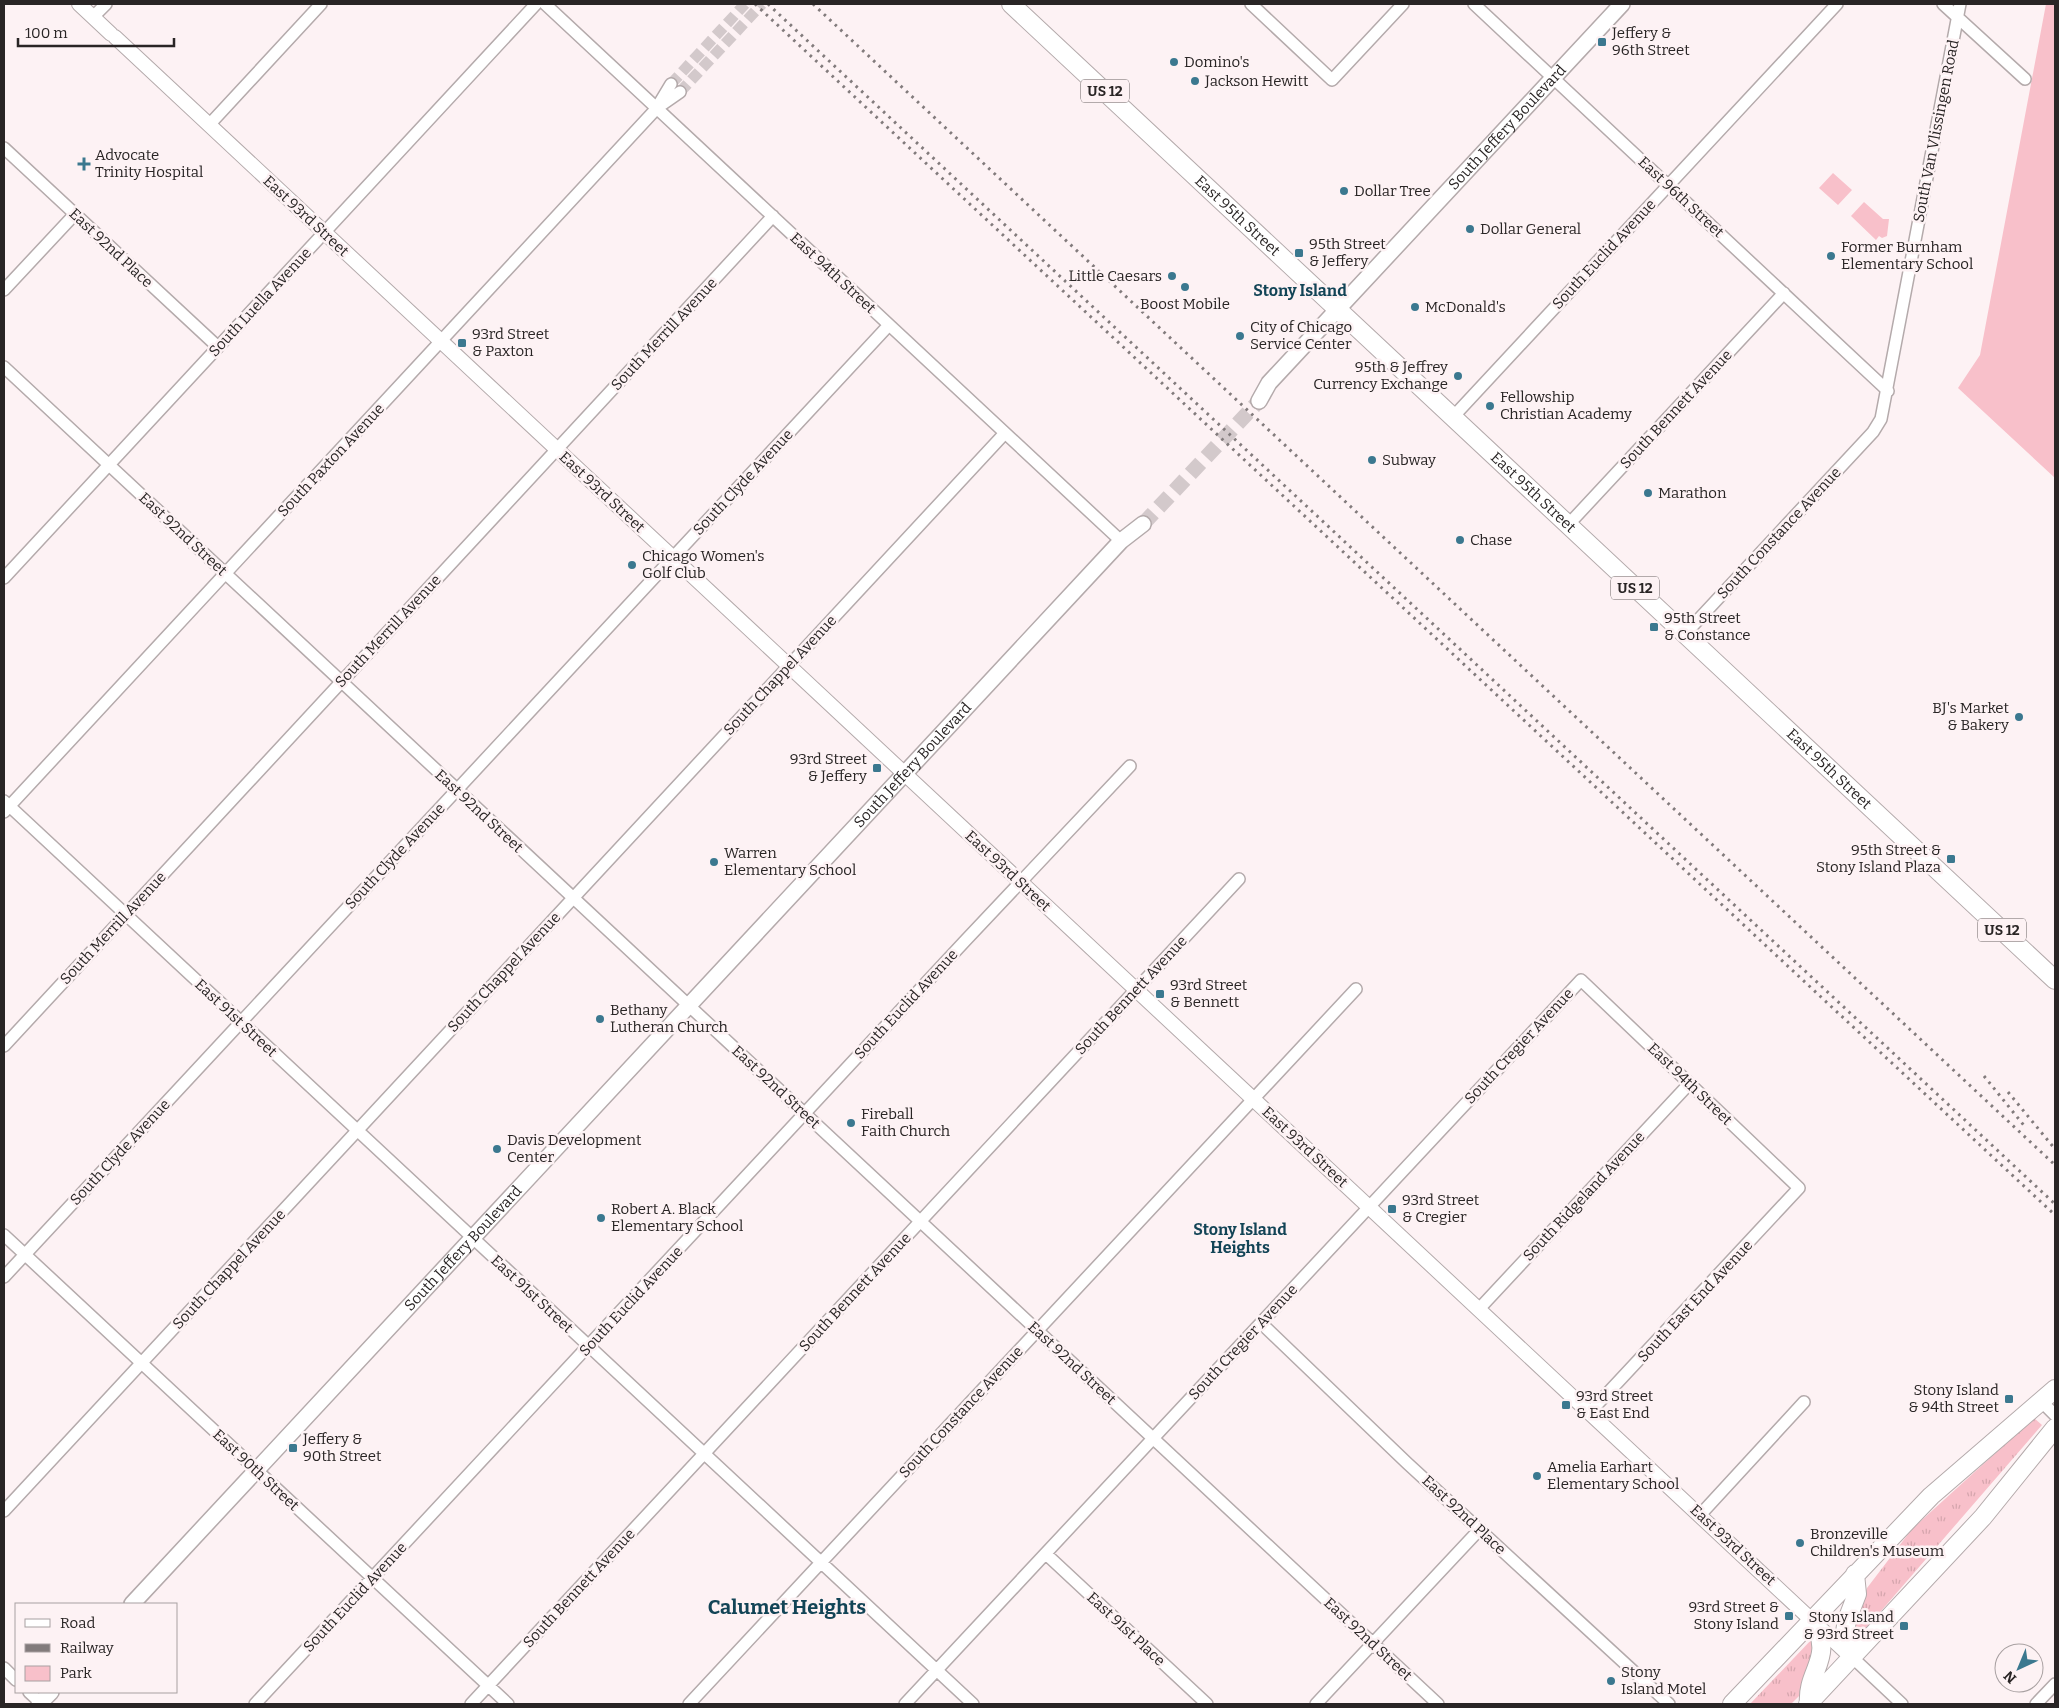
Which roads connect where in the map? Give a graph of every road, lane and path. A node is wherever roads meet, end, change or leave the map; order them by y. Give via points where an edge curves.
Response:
1 (79, 4) edge
2 (106, 4) edge
3 (321, 4) edge
4 (536, 4) edge
5 (545, 4) edge
6 (1011, 4) edge
7 (1251, 4) edge
8 (1403, 4) edge
9 (1474, 4) edge
10 (1622, 4) edge
11 (1837, 4) edge
12 (1943, 4) edge
13 (1960, 4) edge
14 (93, 17) junction
15 (1958, 17) junction
16 (1553, 78) junction
17 (2025, 79) dead end
18 (671, 84) tunnel mouth
19 (680, 92) tunnel mouth
20 (657, 108) junction
21 (209, 125) junction
22 (4, 148) edge
23 (1668, 185) junction
24 (74, 214) junction
25 (773, 216) junction
26 (324, 232) junction
27 (4, 290) edge
28 (1784, 293) junction
29 (1338, 309) junction
30 (889, 324) junction
31 (441, 341) junction
32 (218, 347) junction
33 (4, 367) edge
34 (1888, 390) junction
35 (1255, 397) tunnel mouth
36 (1453, 417) junction
37 (1873, 432) joint
38 (1005, 433) junction
39 (556, 449) junction
40 (109, 465) junction
41 (1140, 521) tunnel mouth
42 (1568, 525) junction
43 (1122, 541) junction
44 (673, 558) junction
45 (225, 574) junction
46 (4, 578) edge
47 (1685, 634) junction
48 (789, 666) junction
49 (341, 682) junction
50 (1130, 766) dead end
51 (904, 774) junction
52 (457, 790) junction
53 (6, 807) edge
54 (1239, 879) dead end
55 (1020, 882) junction
56 (573, 898) junction
57 (125, 914) junction
58 (1581, 980) joint
59 (2055, 980) edge
60 (1356, 989) dead end
61 (1136, 990) junction
62 (688, 1006) junction
63 (241, 1022) junction
64 (4, 1046) edge
65 (1689, 1084) junction
66 (1253, 1099) junction
67 (804, 1113) junction
68 (357, 1130) junction
69 (1799, 1188) joint
70 (1369, 1207) junction
71 (920, 1222) junction
72 (4, 1235) edge
73 (473, 1238) junction
74 (25, 1255) junction
75 (4, 1277) edge
76 (1480, 1309) junction
77 (1261, 1323) junction
78 (1037, 1331) junction
79 (589, 1346) junction
80 (141, 1363) junction
81 (2055, 1389) edge
82 (2041, 1401) junction
83 (1804, 1402) dead end
84 (1590, 1412) junction
85 (2055, 1415) edge
86 (2055, 1428) edge
87 (1153, 1439) junction
88 (704, 1454) junction
89 (256, 1470) junction
90 (4, 1511) edge
91 (1700, 1515) junction
92 (1480, 1530) junction
93 (1046, 1554) junction
94 (821, 1563) junction
95 (1855, 1574) junction
96 (373, 1578) junction
97 (133, 1603) edge
98 (1812, 1619) junction
99 (1373, 1644) junction
100 (1853, 1658) junction
101 (4, 1668) edge
102 (937, 1670) junction
103 (15, 1679) edge
104 (2055, 1684) edge
105 (488, 1686) junction
106 (31, 1693) edge
107 (43, 1701) edge
108 (254, 1704) edge
109 (471, 1704) edge
110 (508, 1704) edge
111 (689, 1704) edge
112 (905, 1704) edge
113 (973, 1704) edge
114 (1206, 1704) edge
115 (1316, 1704) edge
116 (1438, 1704) edge
117 (1669, 1704) edge
118 (1732, 1704) edge
119 (1809, 1704) edge
120 (1902, 1704) edge
121 (2036, 1704) edge

1 - 14 street, East 93rd Street
2 - 14 street
3 - 21 street
4 - 26 street, South Luella Avenue
5 - 20 street, East 94th Street
6 - 29 main road, East 95th Street / US 12
7 - 8 street via 1332,80
9 - 16 street, East 96th Street
10 - 16 main road, South Jeffery Boulevard
11 - 23 street, South Euclid Avenue
12 - 15 street
13 - 15 street, South Van Vlissingen Road
14 - 21 street, East 93rd Street
15 - 17 street
15 - 34 street, South Van Vlissingen Road
16 - 23 street, East 96th Street
16 - 29 main road, South Jeffery Boulevard
18 - 20 street, South Paxton Avenue
19 - 20 street, South Paxton Avenue
20 - 25 street, East 94th Street
20 - 31 street, South Paxton Avenue
21 - 26 street, East 93rd Street
22 - 24 street, East 92nd Place
23 - 28 street, East 96th Street
23 - 36 street, South Euclid Avenue
24 - 27 street
24 - 32 street, East 92nd Place
25 - 30 street, East 94th Street
25 - 39 street, South Merrill Avenue
26 - 31 street, East 93rd Street
26 - 32 street, South Luella Avenue
28 - 34 street, East 96th Street
28 - 42 street, South Bennett Avenue
29 - 35 main road, South Jeffery Boulevard
29 - 36 main road, East 95th Street / US 12
30 - 38 street, East 94th Street
30 - 44 street, South Clyde Avenue
31 - 39 street, East 93rd Street
31 - 45 street, South Paxton Avenue
32 - 40 street, South Luella Avenue
33 - 40 street, East 92nd Street
34 - 37 street, South Van Vlissingen Road via 1881,419
36 - 42 main road, East 95th Street / US 12
37 - 47 street, South Constance Avenue
38 - 43 street, East 94th Street
38 - 48 street, South Chappel Avenue
39 - 44 street, East 93rd Street
39 - 49 street, South Merrill Avenue
40 - 45 street, East 92nd Street
40 - 46 street, South Luella Avenue
41 - 43 main road, South Jeffery Boulevard
42 - 47 main road, East 95th Street / US 12
43 - 51 main road, South Jeffery Boulevard
44 - 48 street, East 93rd Street
44 - 52 street, South Clyde Avenue
45 - 49 street, East 92nd Street
45 - 53 street, South Paxton Avenue
47 - 59 main road, East 95th Street / US 12
48 - 51 street, East 93rd Street
48 - 56 street, South Chappel Avenue
49 - 52 street, East 92nd Street
49 - 57 street, South Merrill Avenue
50 - 55 street, South Euclid Avenue
51 - 55 street, East 93rd Street
51 - 62 main road, South Jeffery Boulevard
52 - 56 street, East 92nd Street
52 - 63 street, South Clyde Avenue
53 - 57 street, East 91st Street
54 - 61 street, South Bennett Avenue
55 - 61 street, East 93rd Street
55 - 67 street, South Euclid Avenue
56 - 62 street, East 92nd Street
56 - 68 street, South Chappel Avenue
57 - 63 street, East 91st Street
57 - 64 street, South Merrill Avenue
58 - 65 street, East 94th Street
58 - 70 street, South Cregier Avenue
60 - 66 street, South Constance Avenue
61 - 66 street, East 93rd Street
61 - 71 street, South Bennett Avenue
62 - 67 street, East 92nd Street
62 - 73 main road, South Jeffery Boulevard
63 - 68 street, East 91st Street
63 - 74 street, South Clyde Avenue
65 - 69 street, East 94th Street
65 - 76 street, South Ridgeland Avenue
66 - 70 street, East 93rd Street
66 - 78 street, South Constance Avenue
67 - 71 street, East 92nd Street
67 - 79 street, South Euclid Avenue
68 - 73 street, East 91st Street
68 - 80 street, South Chappel Avenue
69 - 84 street, South East End Avenue
70 - 76 street, East 93rd Street
70 - 77 street, South Cregier Avenue
71 - 78 street, East 92nd Street
71 - 88 street, South Bennett Avenue
72 - 74 street, East 90th Street
73 - 79 street, East 91st Street
73 - 89 main road, South Jeffery Boulevard
74 - 75 street, South Clyde Avenue
74 - 80 street, East 90th Street
76 - 84 street, East 93rd Street
77 - 87 street, South Cregier Avenue
77 - 92 street, East 92nd Place
78 - 87 street, East 92nd Street
78 - 94 street, South Constance Avenue
79 - 88 street, East 91st Street
79 - 96 street, South Euclid Avenue
80 - 89 street, East 90th Street
80 - 90 street, South Chappel Avenue
81 - 82 main road
82 - 85 street
82 - 95 main road via 1934,1494
83 - 91 street
84 - 91 street, East 93rd Street
86 - 100 main road via 1983,1517
87 - 93 street, South Cregier Avenue
87 - 99 street, East 92nd Street
88 - 94 street, East 91st Street
88 - 105 street, South Bennett Avenue
89 - 96 street, East 90th Street
89 - 97 main road, South Jeffery Boulevard
91 - 98 street, East 93rd Street
92 - 99 street
92 - 117 street, East 92nd Place
93 - 102 street, South Cregier Avenue
93 - 114 street, East 91st Place
94 - 102 street, East 91st Street
94 - 111 street, South Constance Avenue
95 - 98 main road
95 - 100 main road via 1857,1594 1845,1632 1845,1644
96 - 105 street, East 90th Street
96 - 108 street, South Euclid Avenue
98 - 100 street, East 93rd Street
98 - 118 main road
98 - 119 main road via 1822,1645 1818,1669 1808,1690
99 - 115 street
99 - 116 street, East 92nd Street
100 - 119 main road
100 - 120 street, East 93rd Street
101 - 103 street
102 - 112 street, South Cregier Avenue
102 - 113 street, East 91st Street
104 - 121 street
105 - 109 street, South Bennett Avenue
105 - 110 street, East 90th Street
106 - 107 street

